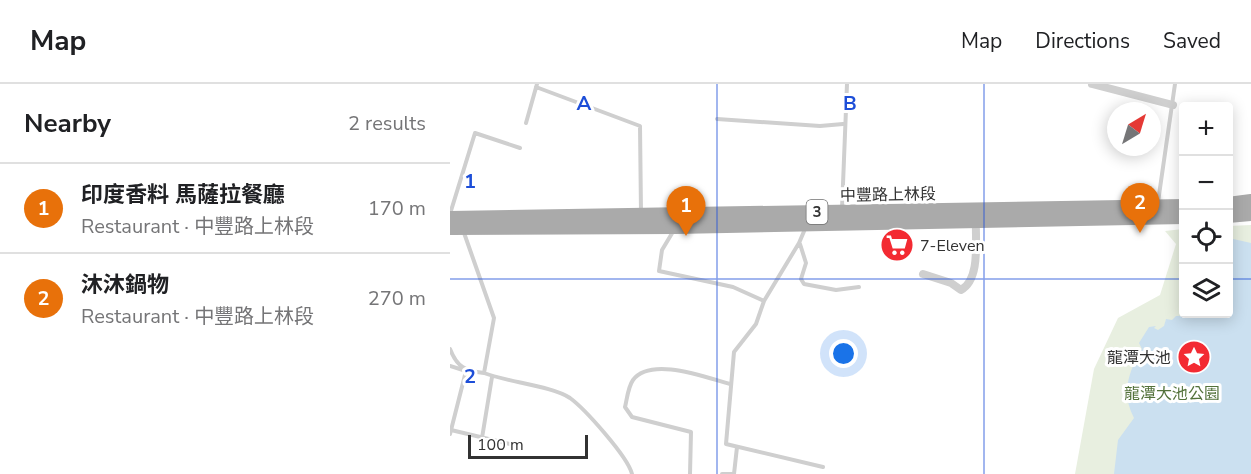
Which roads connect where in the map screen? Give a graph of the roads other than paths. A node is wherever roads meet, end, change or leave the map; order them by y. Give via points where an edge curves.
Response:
1 (847, 84) edge
2 (1092, 84) edge
3 (1175, 84) edge
4 (536, 86) edge
5 (1173, 105) junction
6 (717, 119) dead end
7 (526, 123) dead end
8 (843, 124) junction
9 (520, 148) dead end
10 (1251, 201) edge
11 (1233, 203) edge
12 (1179, 207) edge
13 (1156, 212) junction
14 (1251, 214) edge
15 (1233, 216) edge
16 (641, 217) junction
17 (1179, 217) edge
18 (808, 218) junction
19 (842, 218) junction
20 (976, 220) junction
21 (455, 221) edge
22 (676, 227) junction
23 (799, 243) junction
24 (923, 274) dead end
25 (859, 287) dead end
26 (764, 302) junction
27 (450, 349) edge
28 (450, 366) edge
29 (466, 371) junction
30 (484, 373) junction
31 (492, 377) junction
32 (730, 384) junction
33 (450, 431) edge
34 (482, 438) junction
35 (510, 444) dead end
36 (737, 447) junction
37 (824, 467) dead end
38 (632, 474) edge
39 (690, 474) edge
40 (722, 474) edge
41 (734, 474) edge

1 - 8 lane
2 - 5 street
3 - 5 lane
4 - 7 lane
4 - 16 lane via 640,126
5 - 13 lane
6 - 8 lane
8 - 19 lane
9 - 21 lane via 475,133
10 - 11 main road
12 - 13 main road, 中豐路上林段 / 3
13 - 17 main road, 中豐路上林段 / 3
13 - 19 main road, 中豐路上林段 / 3
13 - 20 main road, 中豐路上林段 / 3
14 - 15 main road
16 - 18 main road, 中豐路上林段 / 3
16 - 21 main road, 中豐路上林段 / 3
18 - 19 main road, 中豐路上林段 / 3
18 - 22 main road, 中豐路上林段 / 3
18 - 23 lane
19 - 20 main road, 中豐路上林段 / 3
20 - 24 street via 973,276 964,289
21 - 22 main road, 中豐路上林段 / 3
21 - 30 lane via 494,318
22 - 26 lane via 662,250 659,271 733,287
23 - 25 lane via 806,263 801,279 804,284 836,290
23 - 26 lane
26 - 32 lane via 756,324 734,352
27 - 29 lane via 455,362
28 - 29 lane
29 - 30 lane
29 - 33 lane
30 - 31 lane
31 - 34 lane
31 - 38 lane via 569,398 618,448
32 - 36 lane via 726,444
32 - 39 lane via 673,369 640,374 632,381 625,407 632,417 691,432
33 - 34 lane
34 - 35 lane
36 - 37 lane
36 - 41 lane
40 - 41 lane

